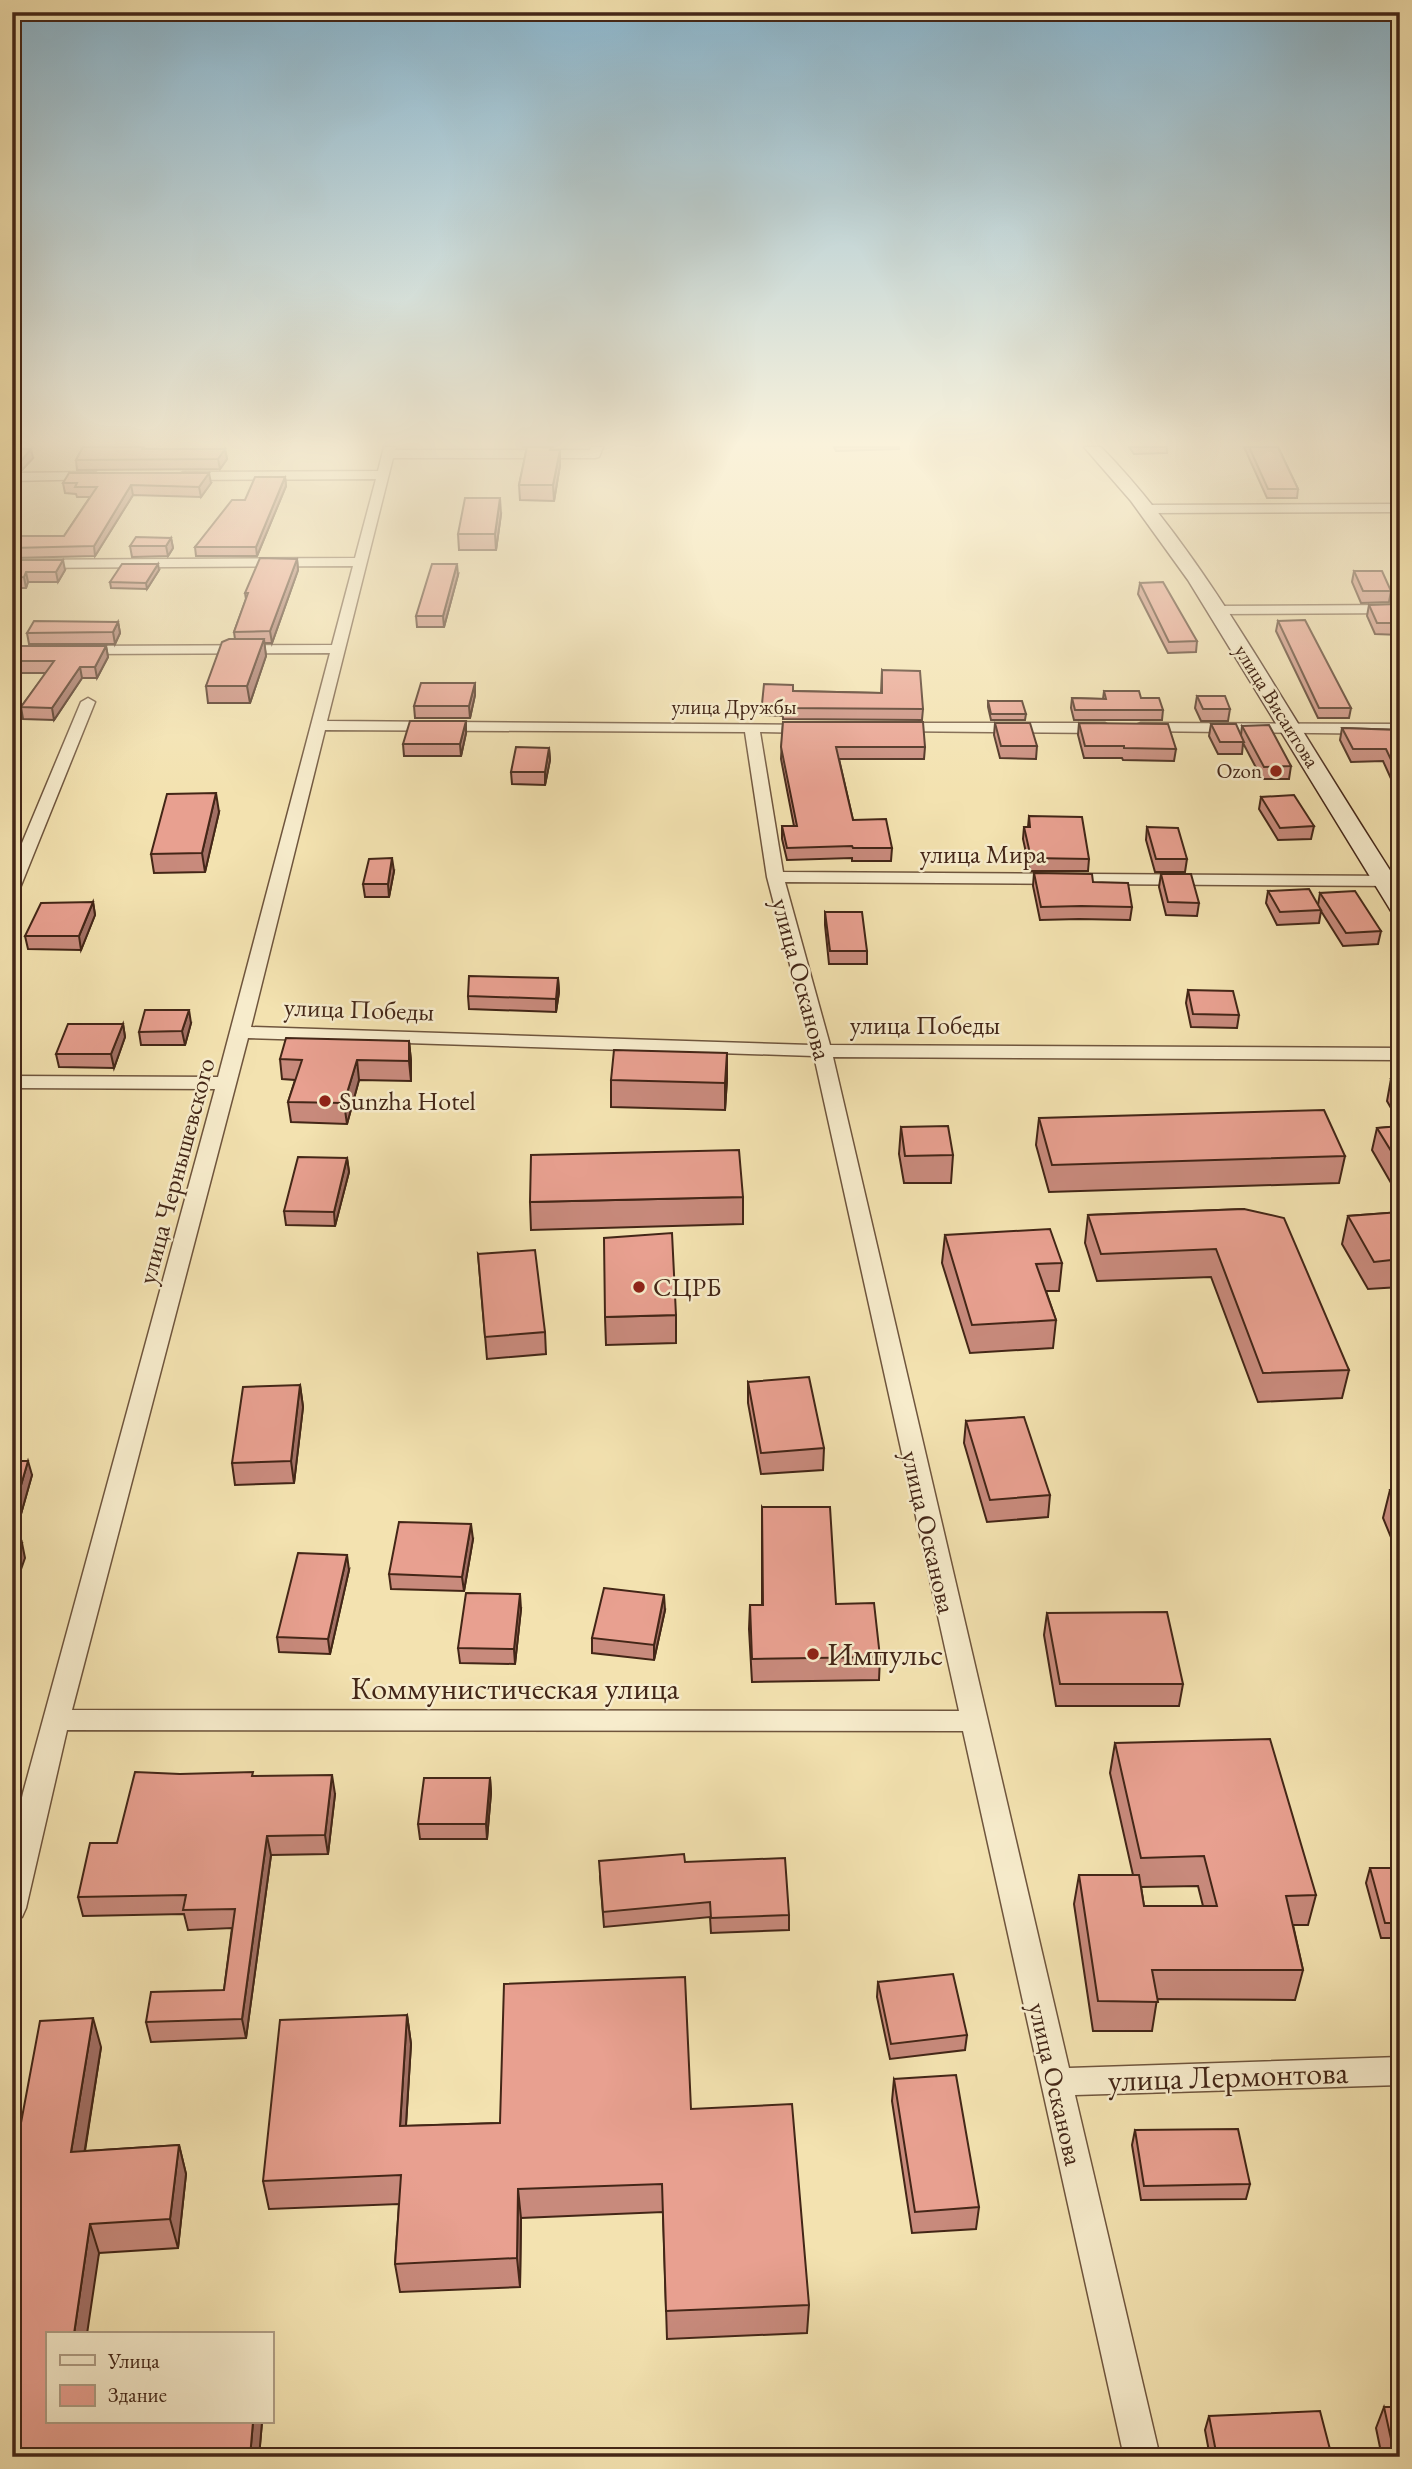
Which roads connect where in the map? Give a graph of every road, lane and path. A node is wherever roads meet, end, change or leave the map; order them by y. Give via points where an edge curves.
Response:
1 (323, 562) edge
2 (361, 562) edge
3 (1185, 562) edge
4 (12, 564) edge
5 (1400, 609) edge
6 (1218, 610) junction
7 (339, 649) junction
8 (67, 650) edge
9 (88, 702) dead end
10 (320, 725) junction
11 (752, 729) junction
12 (821, 729) edge
13 (876, 729) edge
14 (1291, 729) junction
15 (1400, 729) edge
16 (775, 877) junction
17 (1392, 881) edge
18 (12, 888) edge
19 (1400, 906) edge
20 (240, 1032) junction
21 (822, 1051) junction
22 (1400, 1054) edge
23 (12, 1082) edge
24 (226, 1083) junction
25 (57, 1720) junction
26 (973, 1721) junction
27 (12, 1908) edge
28 (1400, 2071) edge
29 (1056, 2082) junction
30 (1142, 2457) edge

1 - 4 street
2 - 7 street, улица Чернышевского
3 - 6 street, улица Висаитова
5 - 6 street
6 - 14 street, улица Висаитова
7 - 8 street
7 - 10 street, улица Чернышевского
9 - 18 street
10 - 11 street, улица Дружбы
10 - 20 street, улица Чернышевского
11 - 12 street, улица Дружбы
11 - 16 street, улица Осканова
13 - 14 street
14 - 15 street
14 - 17 street, улица Висаитова
16 - 17 street, улица Мира
16 - 21 street, улица Осканова
17 - 19 street, улица Висаитова
20 - 21 street, улица Победы
20 - 24 street, улица Чернышевского
21 - 22 street, улица Победы
21 - 26 street, улица Осканова
23 - 24 street
24 - 25 street, улица Чернышевского
25 - 26 street, Коммунистическая улица
25 - 27 street, улица Чернышевского
26 - 29 street, улица Осканова
28 - 29 street, улица Лермонтова
29 - 30 street, улица Осканова

